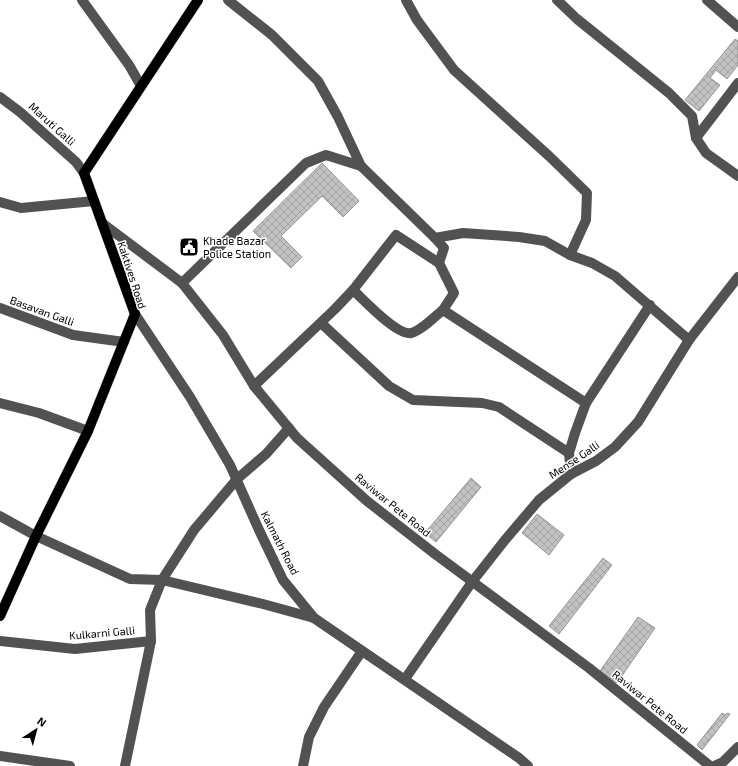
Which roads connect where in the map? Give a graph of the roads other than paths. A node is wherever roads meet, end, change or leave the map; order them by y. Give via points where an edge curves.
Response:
1 (82, 0) edge
2 (198, 0) edge
3 (228, 0) edge
4 (406, 0) edge
5 (557, 0) edge
6 (707, 0) edge
7 (738, 27) edge
8 (738, 83) edge
9 (141, 86) junction
10 (0, 97) edge
11 (696, 138) junction
12 (361, 166) junction
13 (84, 173) junction
14 (738, 176) edge
15 (94, 201) junction
16 (0, 202) edge
17 (102, 223) junction
18 (435, 238) junction
19 (570, 255) junction
20 (439, 263) junction
21 (738, 277) edge
22 (182, 283) junction
23 (353, 290) junction
24 (650, 305) junction
25 (0, 308) edge
26 (443, 310) junction
27 (135, 314) junction
28 (321, 323) junction
29 (689, 340) junction
30 (124, 342) junction
31 (254, 386) junction
32 (0, 403) edge
33 (586, 403) junction
34 (289, 428) junction
35 (88, 431) junction
36 (569, 453) junction
37 (571, 474) junction
38 (237, 480) junction
39 (0, 516) edge
40 (36, 536) junction
41 (162, 580) junction
42 (472, 582) junction
43 (0, 616) edge
44 (314, 618) junction
45 (0, 641) edge
46 (151, 641) junction
47 (362, 651) junction
48 (405, 679) junction
49 (738, 747) edge
50 (0, 756) edge
51 (721, 765) edge
52 (70, 766) edge
53 (125, 766) edge
54 (303, 766) edge
55 (528, 766) edge
56 (710, 766) edge

1 - 9 street
2 - 9 main road
3 - 12 street via 272,35 318,81
4 - 19 street via 417,20 454,70 587,193 586,220
5 - 11 street via 669,93 692,116
6 - 7 street
8 - 11 street
9 - 13 main road
10 - 13 street, Maruti Galli via 76,162
11 - 14 street via 706,153
12 - 18 street
12 - 22 street via 326,155 306,163
13 - 15 main road, Kaktives Road
15 - 16 street via 21,208
15 - 17 main road, Kaktives Road
17 - 22 street, Raviwar Pete Road
17 - 27 main road, Kaktives Road
18 - 19 street via 463,233 519,237 545,241
18 - 20 street via 444,248
19 - 24 street via 592,263 615,276
20 - 23 street via 396,235
20 - 26 street via 454,293
21 - 29 street, Mense Galli
22 - 31 street, Raviwar Pete Road via 223,335
23 - 26 street via 387,322 404,333 412,333 421,328
23 - 28 street
24 - 29 street
24 - 33 street
25 - 30 street, Basavan Galli via 73,335
26 - 33 street
27 - 30 main road, Kaktives Road
27 - 38 street, Kalmath Road via 190,397
28 - 31 street
28 - 36 street via 389,386 413,400 482,403 499,407
29 - 37 street, Mense Galli via 638,422 615,447
30 - 35 main road, Kaktives Road
31 - 34 street, Raviwar Pete Road
32 - 35 street via 39,413
33 - 36 street
34 - 38 street via 266,454
34 - 42 street, Raviwar Pete Road via 367,501
35 - 40 main road, Kaktives Road
36 - 37 street
37 - 42 street, Mense Galli via 539,500
38 - 41 street via 194,530
38 - 44 street, Kalmath Road via 283,580
39 - 40 street
40 - 41 street via 130,579
40 - 43 main road, Kaktives Road
41 - 44 street
41 - 46 street, Kulkarni Galli via 150,610
42 - 48 street, Mense Galli
42 - 56 street, Raviwar Pete Road via 589,668
44 - 47 street, Kalmath Road
45 - 46 street, Kulkarni Galli via 75,649
46 - 53 street
47 - 48 street, Kalmath Road
47 - 54 street via 324,707 309,737
48 - 55 street, Kalmath Road
49 - 51 street
50 - 52 street

